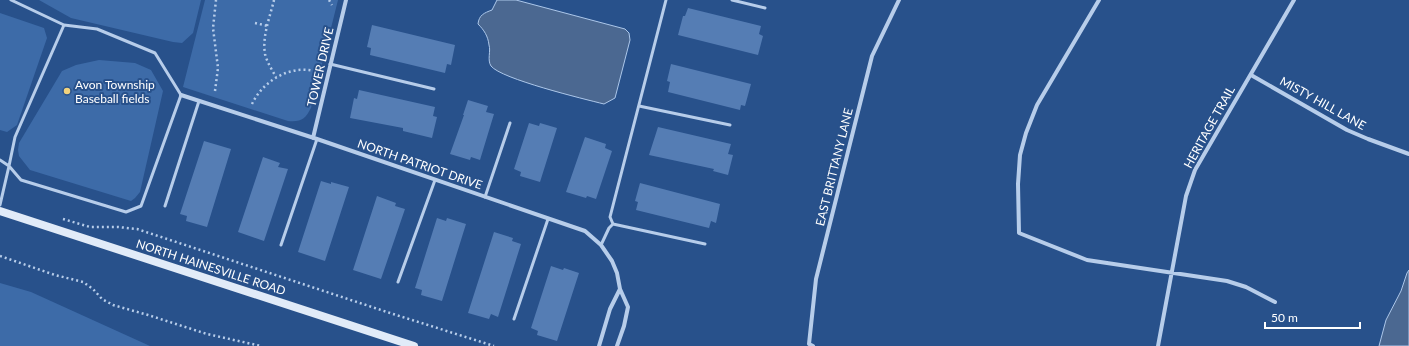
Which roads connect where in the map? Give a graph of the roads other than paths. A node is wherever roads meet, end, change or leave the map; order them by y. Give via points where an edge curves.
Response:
1 (11, 0) edge
2 (346, 0) edge
3 (666, 0) edge
4 (732, 0) edge
5 (899, 0) edge
6 (1099, 0) edge
7 (1294, 0) edge
8 (765, 8) dead end
9 (64, 25) junction
10 (330, 64) junction
11 (1251, 75) junction
12 (434, 89) dead end
13 (181, 96) junction
14 (199, 101) junction
15 (638, 106) junction
16 (510, 123) dead end
17 (730, 125) dead end
18 (315, 139) junction
19 (1409, 154) edge
20 (0, 160) edge
21 (9, 166) junction
22 (434, 180) junction
23 (486, 197) junction
24 (0, 205) edge
25 (165, 206) dead end
26 (0, 211) edge
27 (548, 219) junction
28 (613, 224) junction
29 (705, 244) dead end
30 (281, 245) dead end
31 (601, 245) junction
32 (1171, 273) junction
33 (398, 282) dead end
34 (620, 289) junction
35 (1275, 302) dead end
36 (514, 319) dead end
37 (811, 345) edge
38 (414, 346) edge
39 (599, 346) edge
40 (617, 346) edge
41 (1158, 346) edge

1 - 9 lane
2 - 10 street, TOWER DRIVE
3 - 15 lane
4 - 8 lane
5 - 37 street, EAST BRITTANY LANE via 872,56 816,279
6 - 32 street via 1037,105 1026,133 1018,184 1018,233 1081,258
7 - 11 street, HERITAGE TRAIL
9 - 13 lane via 97,29 155,54
9 - 21 lane via 15,137
10 - 12 lane
10 - 18 street, TOWER DRIVE
11 - 19 street, MISTY HILL LANE via 1347,130
11 - 32 street, HERITAGE TRAIL via 1195,170 1186,196
13 - 14 street, NORTH PATRIOT DRIVE
13 - 21 lane via 141,206 126,212 21,180
14 - 18 street, NORTH PATRIOT DRIVE
14 - 25 lane
15 - 17 lane
15 - 28 lane via 610,217
16 - 23 lane
18 - 22 street, NORTH PATRIOT DRIVE
18 - 30 lane
20 - 21 lane
21 - 24 lane
22 - 23 street, NORTH PATRIOT DRIVE
22 - 33 lane
23 - 27 street, NORTH PATRIOT DRIVE
26 - 38 main road, NORTH HAINESVILLE ROAD
27 - 31 street, NORTH PATRIOT DRIVE via 585,231
27 - 36 lane
28 - 29 lane
28 - 31 lane
31 - 34 street, NORTH PATRIOT DRIVE via 618,273
32 - 35 street via 1227,281 1246,287
32 - 41 street, HERITAGE TRAIL
34 - 39 street via 610,309
34 - 40 street, NORTH PATRIOT DRIVE via 628,307

